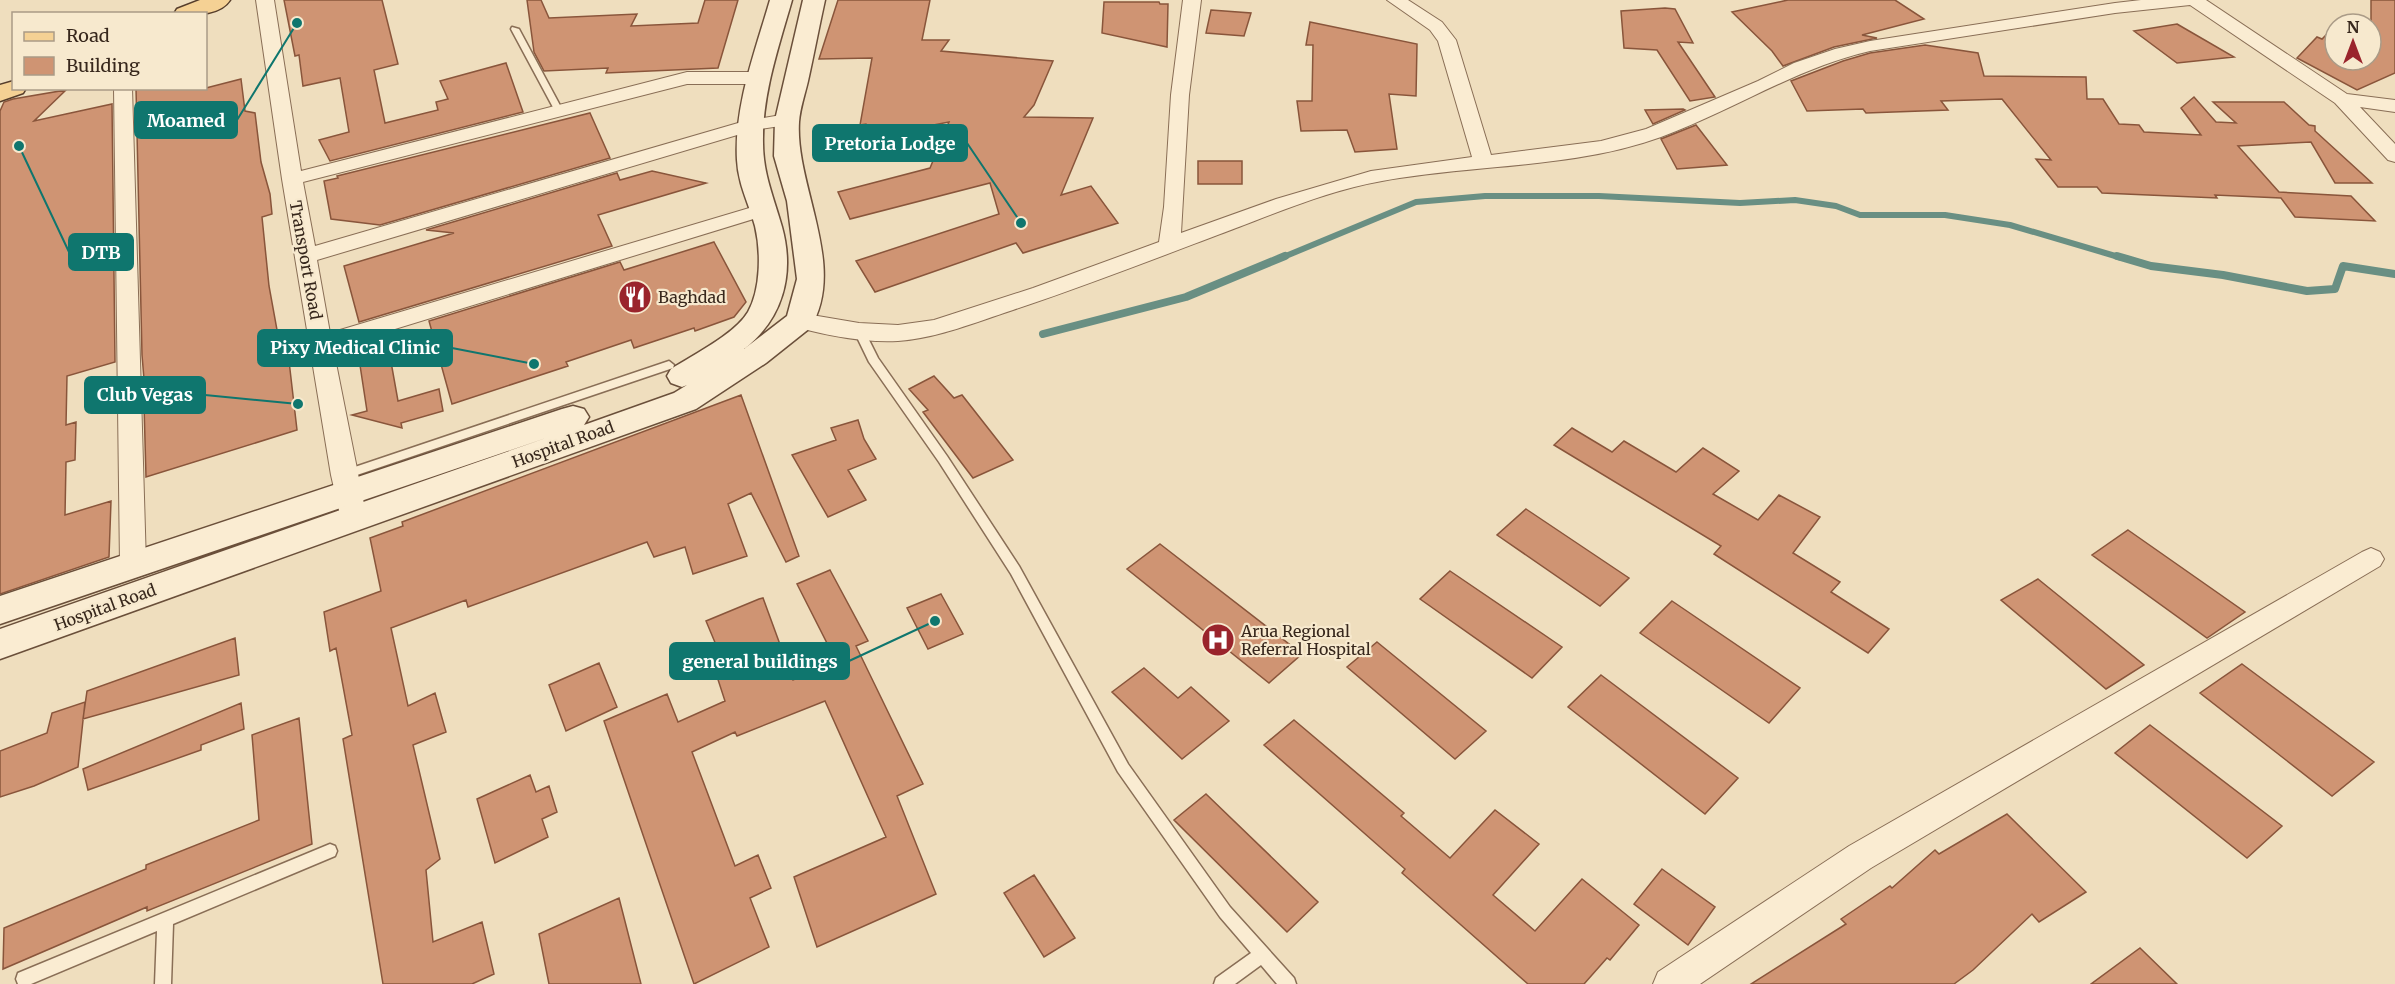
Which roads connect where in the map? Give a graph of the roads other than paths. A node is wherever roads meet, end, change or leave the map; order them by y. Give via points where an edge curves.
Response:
1 (219, 0) edge
2 (265, 0) edge
3 (781, 0) edge
4 (814, 0) edge
5 (1192, 0) edge
6 (1396, 0) edge
7 (2188, 0) edge
8 (2195, 0) edge
9 (190, 12) edge
10 (515, 29) dead end
11 (760, 78) junction
12 (123, 90) edge
13 (2342, 99) junction
14 (2395, 106) edge
15 (559, 111) junction
16 (787, 120) junction
17 (752, 125) junction
18 (2395, 156) edge
19 (1483, 160) junction
20 (292, 179) junction
21 (763, 210) junction
22 (1169, 244) junction
23 (306, 256) junction
24 (800, 321) junction
25 (859, 331) junction
26 (321, 344) junction
27 (669, 365) dead end
28 (348, 496) junction
29 (2371, 559) dead end
30 (133, 565) junction
31 (0, 610) edge
32 (0, 644) edge
33 (330, 851) dead end
34 (165, 920) junction
35 (1262, 956) junction
36 (24, 979) dead end
37 (163, 984) edge
38 (1222, 984) edge
39 (1288, 984) edge
40 (1670, 984) edge

1 - 9 main road
2 - 20 street, Transport Road
3 - 11 main road, Hospital Road
4 - 16 main road
5 - 22 street via 1180,95
6 - 19 street via 1436,26 1448,40
7 - 19 street via 1870,46 1835,54 1653,132 1602,147
8 - 13 street
10 - 15 lane
11 - 15 street via 687,78
11 - 17 main road, Hospital Road
12 - 30 street
13 - 14 street
13 - 18 street
15 - 20 street
16 - 17 street
16 - 24 main road via 787,156 800,201 811,279
17 - 21 main road, Hospital Road via 750,162
17 - 23 street
19 - 22 street via 1378,176 1283,203
20 - 23 street, Transport Road
21 - 26 street
21 - 28 main road, Hospital Road via 771,239 771,282 761,316 735,341 671,384
22 - 25 street via 1041,293 936,327 898,333
23 - 26 street, Transport Road
24 - 25 street
24 - 28 main road, Hospital Road via 755,356 685,401
25 - 35 lane via 873,359 1015,570 1122,768 1225,912
26 - 28 street, Transport Road
27 - 28 lane
28 - 30 main road, Hospital Road
28 - 32 main road, Hospital Road
29 - 40 street via 1860,857
30 - 31 main road, Hospital Road
33 - 34 lane
34 - 36 lane
34 - 37 lane
35 - 38 lane
35 - 39 lane

